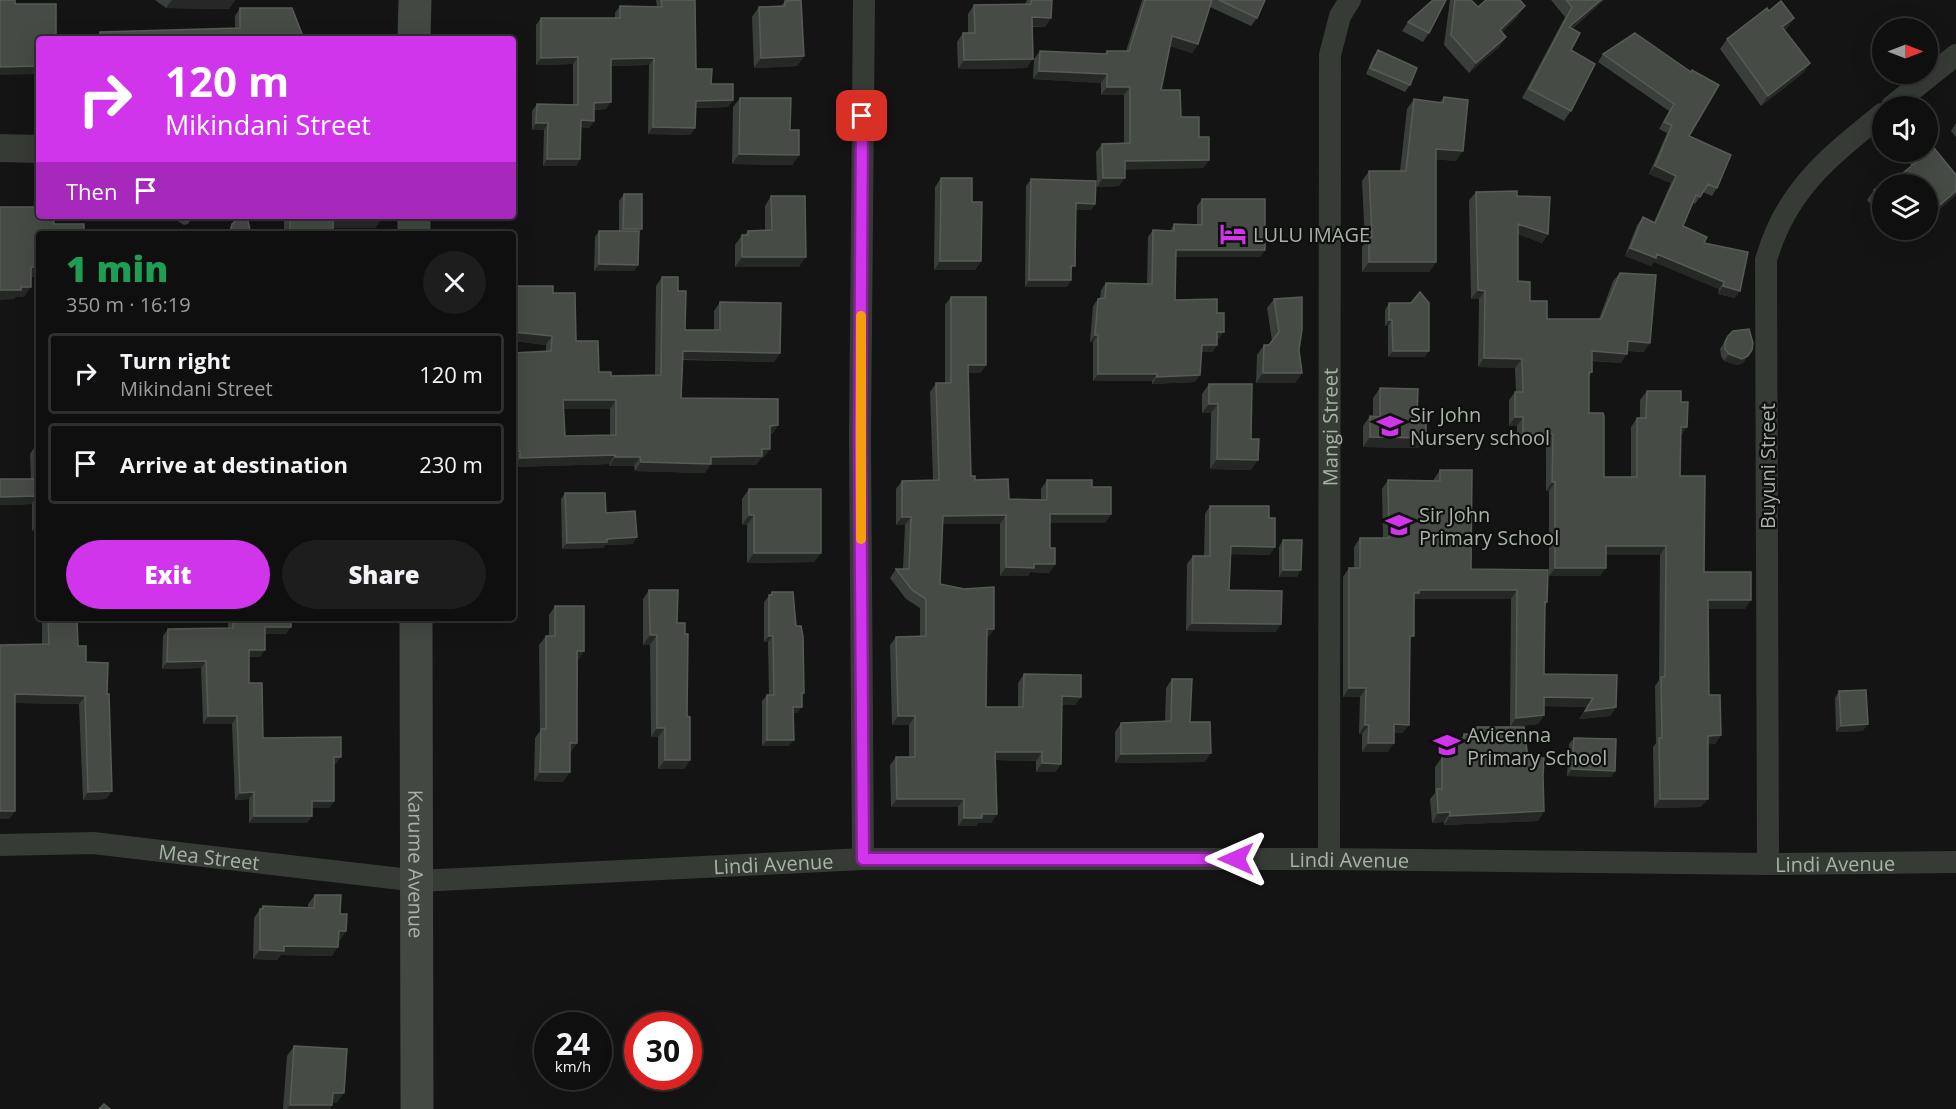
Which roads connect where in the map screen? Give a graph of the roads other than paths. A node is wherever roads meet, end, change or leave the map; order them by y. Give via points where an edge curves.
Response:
1 (415, 0) edge
2 (864, 0) edge
3 (1350, 0) edge
4 (414, 36) edge
5 (1956, 55) edge
6 (1905, 96) edge
7 (1872, 122) edge
8 (0, 148) edge
9 (36, 148) edge
10 (416, 621) edge
11 (0, 845) edge
12 (863, 859) junction
13 (1329, 859) junction
14 (1956, 862) edge
15 (1768, 864) junction
16 (418, 881) junction
17 (417, 1109) edge

1 - 4 main road
2 - 12 street via 860,426
3 - 13 street, Mangi Street via 1340,16 1330,55
5 - 6 street
7 - 15 street, Buyuni Street via 1826,161 1796,195 1773,236 1766,260
8 - 9 street
10 - 16 main road, Karume Avenue
11 - 16 street, Mea Street via 93,843
12 - 13 street, Lindi Avenue
12 - 16 street, Lindi Avenue
13 - 15 street, Lindi Avenue
14 - 15 street, Lindi Avenue
16 - 17 main road, Karume Avenue

